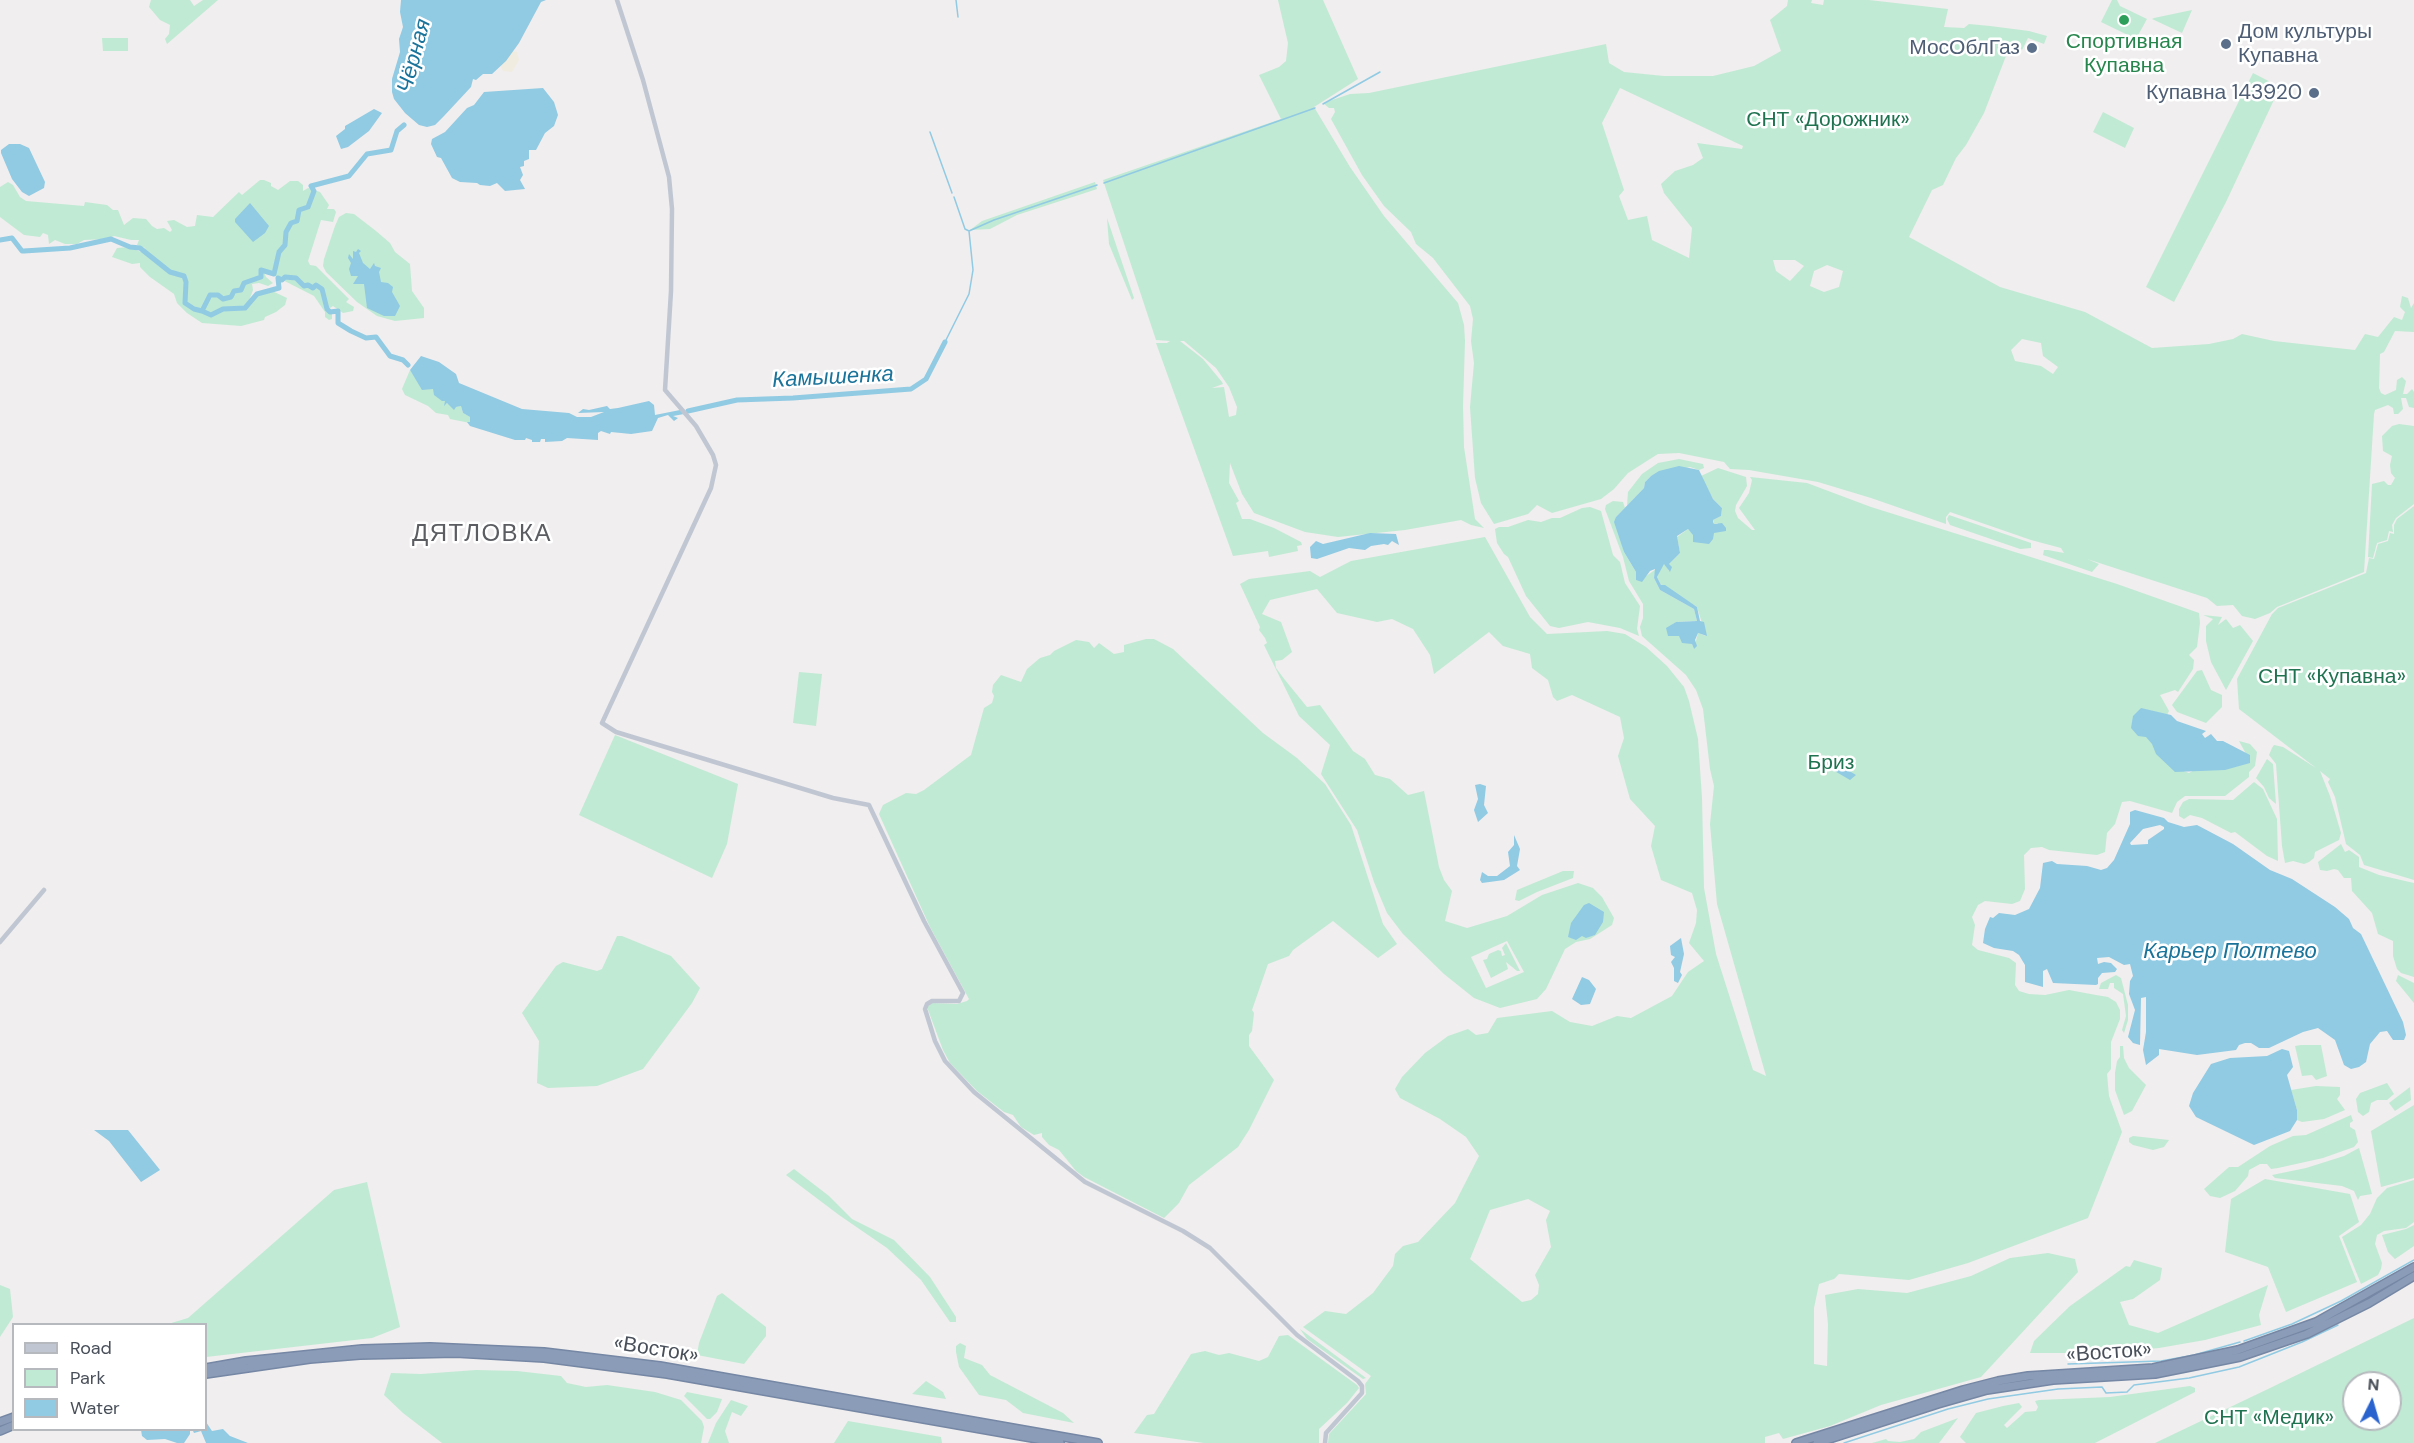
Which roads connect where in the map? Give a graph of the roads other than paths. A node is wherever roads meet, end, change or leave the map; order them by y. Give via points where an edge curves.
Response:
1 (617, 0) edge
2 (44, 890) dead end
3 (0, 942) edge
4 (2414, 1268) edge
5 (2414, 1276) edge
6 (207, 1368) edge
7 (207, 1374) edge
8 (1060, 1443) edge
9 (1098, 1443) edge
10 (1325, 1443) edge
11 (1796, 1443) edge
12 (1817, 1443) edge

1 - 10 street via 642,74 669,177 671,291 665,390 705,439 715,459 715,473 602,723 616,732 833,798 870,805 924,921 963,993 959,1001 932,1001 925,1009 945,1061 974,1092 1085,1182 1210,1248 1297,1335 1362,1386 1361,1396 1326,1433
2 - 3 street
4 - 11 highway, «Восток» via 2316,1322 2238,1350 2153,1368 1998,1381
5 - 12 highway, «Восток» via 2307,1334 2240,1357 2155,1374 2053,1380 1987,1390
6 - 9 highway, «Восток» via 362,1349 430,1347 544,1352 660,1366
7 - 8 highway, «Восток» via 360,1355 456,1353 544,1358 679,1376

